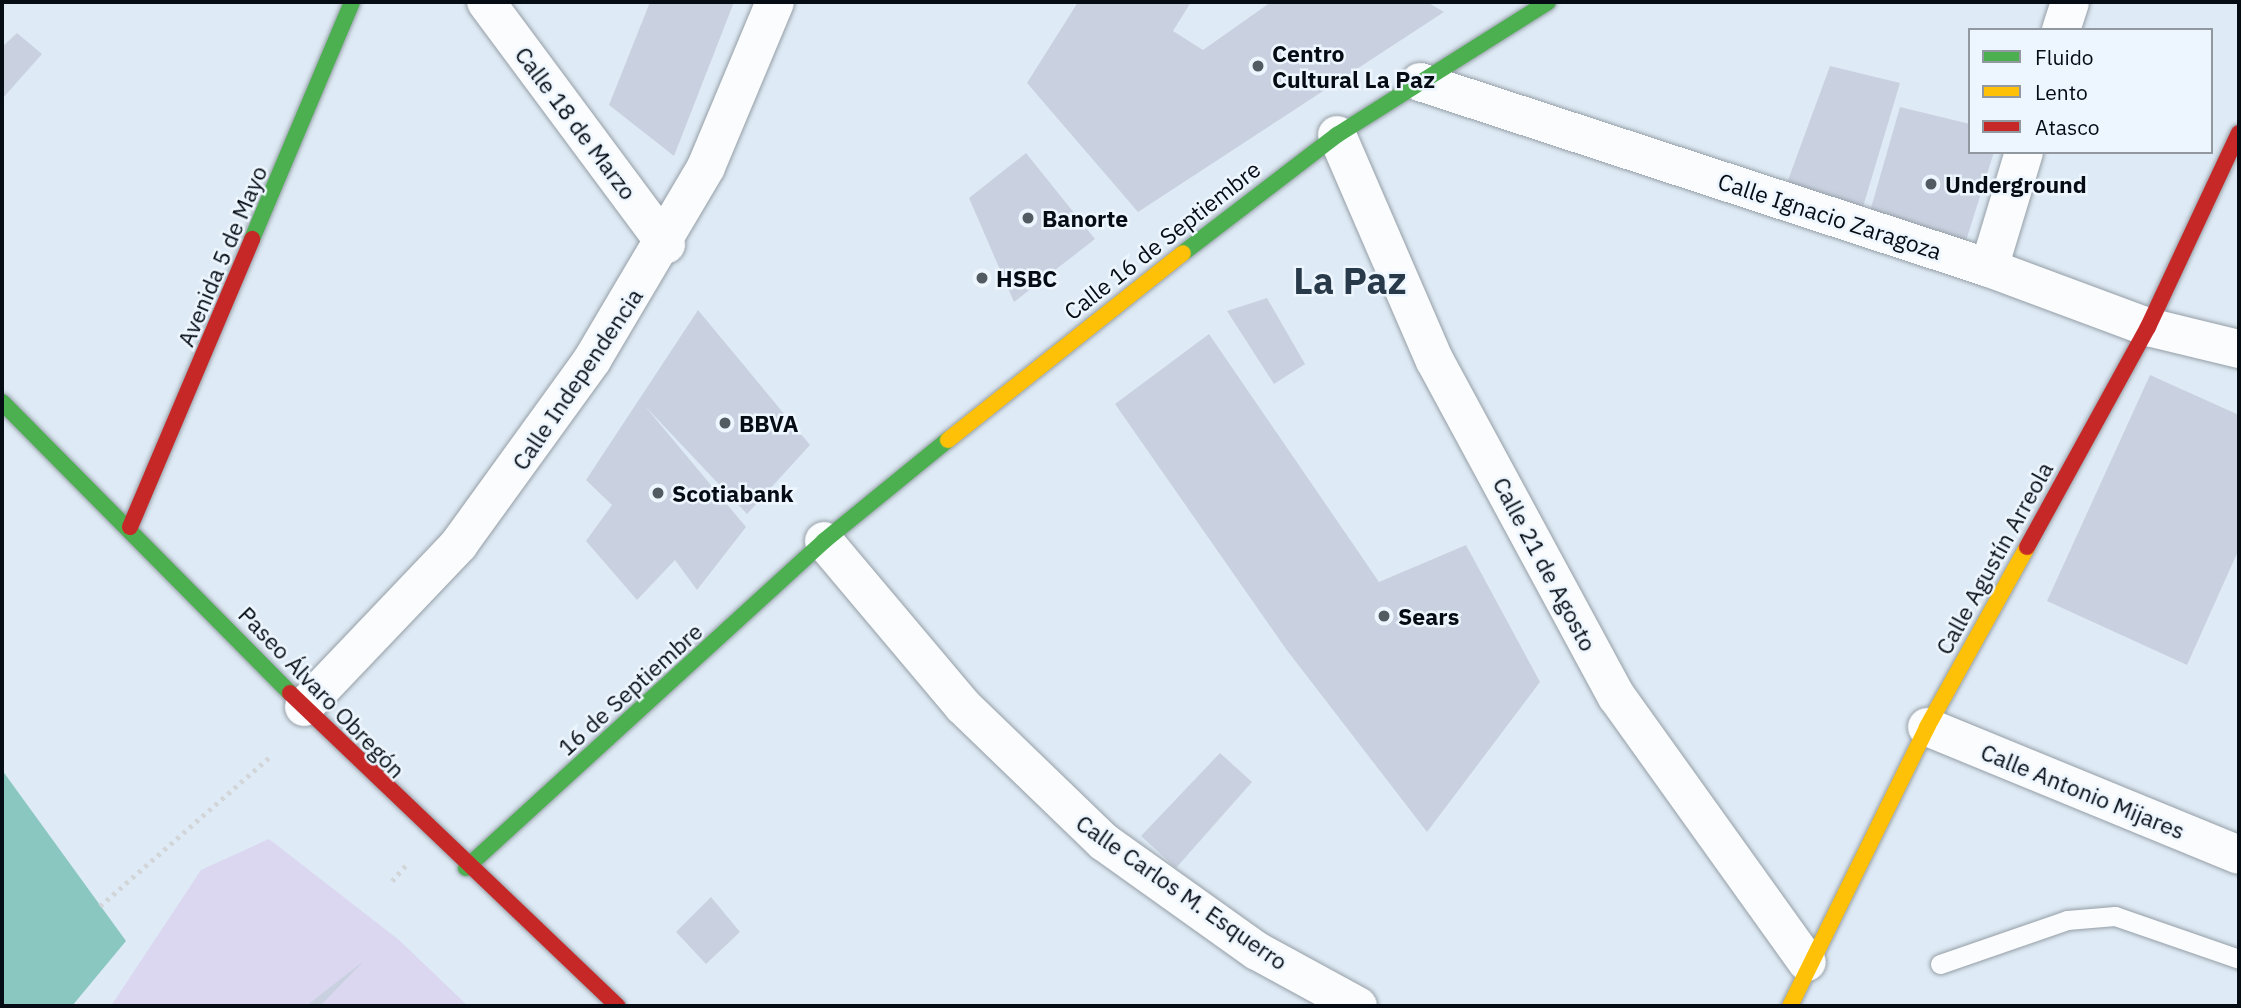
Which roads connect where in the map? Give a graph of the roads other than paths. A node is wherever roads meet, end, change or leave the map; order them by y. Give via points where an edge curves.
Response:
1 (352, 2) edge
2 (486, 2) edge
3 (775, 2) edge
4 (2070, 2) edge
5 (1531, 5) edge
6 (2062, 28) edge
7 (1420, 82) junction
8 (2239, 133) edge
9 (1337, 135) junction
10 (2023, 154) edge
11 (666, 244) junction
12 (1989, 268) junction
13 (2148, 327) junction
14 (2239, 349) edge
15 (2, 402) edge
16 (130, 527) junction
17 (824, 541) junction
18 (304, 707) junction
19 (1927, 727) junction
20 (2239, 855) edge
21 (466, 869) junction
22 (2239, 959) edge
23 (1807, 962) junction
24 (1940, 964) dead end
25 (617, 1006) edge
26 (1358, 1006) edge
27 (1790, 1006) edge

1 - 16 street, Avenida 5 de Mayo
2 - 11 street, Calle 18 de Marzo
3 - 11 street, Calle Independencia
4 - 6 street
5 - 7 street, Calle 16 de Septiembre
7 - 9 street, Calle 16 de Septiembre
7 - 12 street, Calle Ignacio Zaragoza
8 - 13 street, Calle Agustín Arreola
9 - 17 street, Calle 16 de Septiembre
9 - 23 street, Calle 21 de Agosto via 1435,361 1617,697
10 - 12 street
11 - 18 street, Calle Independencia via 527,457 459,544
12 - 13 street, Calle Ignacio Zaragoza
13 - 14 street, Calle Ignacio Zaragoza
13 - 19 street, Calle Agustín Arreola
15 - 16 street, Paseo Álvaro Obregón
16 - 18 street, Paseo Álvaro Obregón
17 - 21 street, 16 de Septiembre
17 - 26 street, Calle Carlos M. Esquerro via 963,706 1094,834 1257,951
18 - 21 street, Paseo Álvaro Obregón
19 - 20 street, Calle Antonio Mijares
19 - 23 street, Calle Agustín Arreola
21 - 25 street, Paseo Álvaro Obregón
22 - 24 lane via 2115,916 2067,920
23 - 27 street, Calle Agustín Arreola

